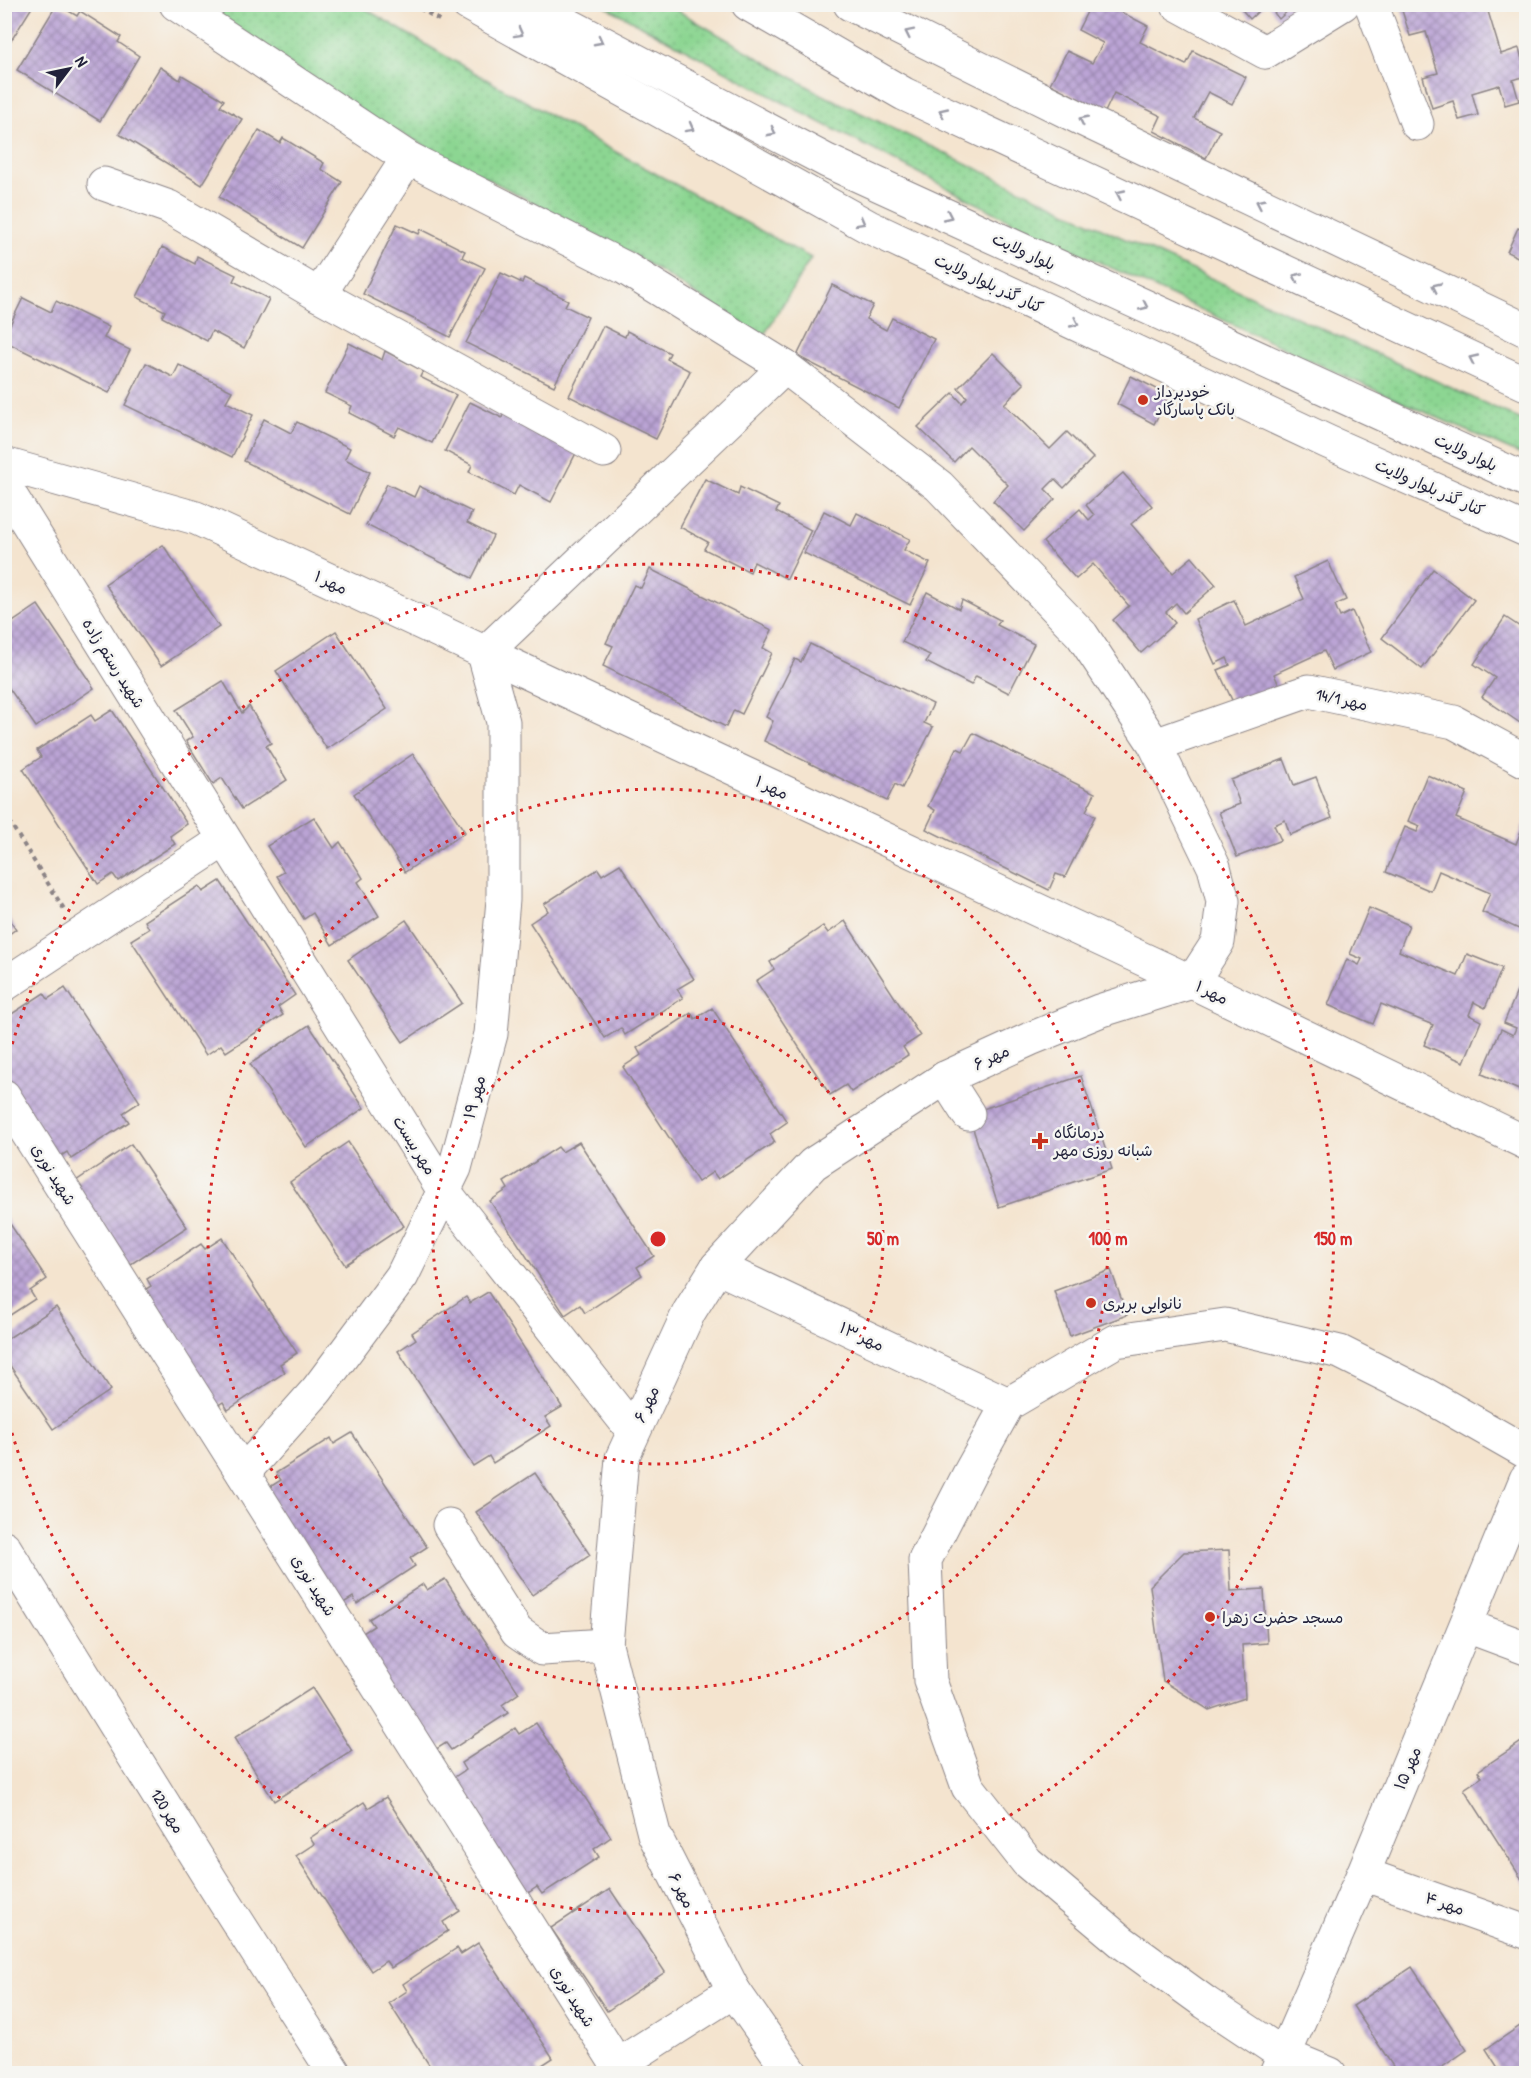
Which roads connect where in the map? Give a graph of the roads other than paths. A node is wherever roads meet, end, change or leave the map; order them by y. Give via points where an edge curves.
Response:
1 (176, 4) edge
2 (468, 4) edge
3 (529, 4) edge
4 (748, 4) edge
5 (850, 4) edge
6 (1177, 4) edge
7 (1343, 4) edge
8 (1371, 4) edge
9 (1417, 124) dead end
10 (408, 158) junction
11 (104, 184) dead end
12 (320, 295) junction
13 (1527, 330) edge
14 (785, 367) junction
15 (1527, 384) edge
16 (604, 450) dead end
17 (4, 464) edge
18 (1527, 480) edge
19 (4, 485) edge
20 (1527, 530) edge
21 (484, 654) junction
22 (1155, 745) junction
23 (1527, 761) edge
24 (224, 840) junction
25 (1192, 981) junction
26 (4, 985) edge
27 (945, 1078) junction
28 (4, 1096) edge
29 (968, 1114) dead end
30 (1527, 1143) edge
31 (444, 1191) junction
32 (717, 1267) junction
33 (1008, 1404) junction
34 (633, 1431) junction
35 (1527, 1452) edge
36 (243, 1473) junction
37 (1527, 1479) edge
38 (449, 1526) dead end
39 (4, 1547) edge
40 (1467, 1626) junction
41 (606, 1645) junction
42 (1527, 1648) edge
43 (1363, 1874) junction
44 (1527, 1932) edge
45 (734, 1991) junction
46 (1280, 2064) edge
47 (620, 2069) edge
48 (335, 2073) edge
49 (792, 2073) edge
50 (1330, 2073) edge

1 - 10 street
2 -> 20 street, کنار گذر بلوار ولایت via 869,227 1328,442
3 -> 18 street, بلوار ولایت via 826,161
15 -> 4 street via 904,93
13 -> 5 street
6 - 7 street via 1265,52
8 - 9 street
10 - 12 street
10 - 14 street via 625,268
11 - 12 street via 169,207
12 - 16 street
14 - 21 street
14 - 22 street via 939,486 1082,636
17 - 21 street, مهر ۱ via 196,518
19 - 24 street, شهید رستم زاده
21 - 25 street, مهر ۱
21 - 31 street, مهر ۱۹ via 503,722 503,900 491,1034
22 - 23 street, مهر 14/1 via 1309,692 1454,722
22 - 25 street via 1214,867 1223,901 1218,942
24 - 26 street
24 - 31 street, مهر بیست
25 - 27 street, مهر ۶ via 1099,1011
25 - 30 street, مهر ۱
27 - 29 street
27 - 32 street, مهر ۶ via 813,1164
28 - 36 street, شهید نوری
31 - 34 street, مهر بیست
31 - 36 street, مهر ۱۹ via 402,1276 317,1390
32 - 33 street, مهر ۱۳
32 - 34 street, مهر ۶ via 689,1312
33 - 35 street via 1116,1341 1225,1325 1340,1352
33 - 46 street via 925,1560 930,1681 968,1787 1027,1862 1122,1942 1206,2003
34 - 41 street, مهر ۶ via 622,1458
36 - 47 street, شهید نوری
37 - 40 street, مهر ۱۵
38 - 41 street via 518,1632 542,1649
39 - 48 street, مهر 120
40 - 42 street
40 - 43 street, مهر ۱۵
41 - 45 street, مهر ۶ via 654,1834
43 - 44 street, مهر ۴
43 - 46 street, مهر ۱۵
45 - 47 street
45 - 49 street, مهر ۶
46 - 50 street

